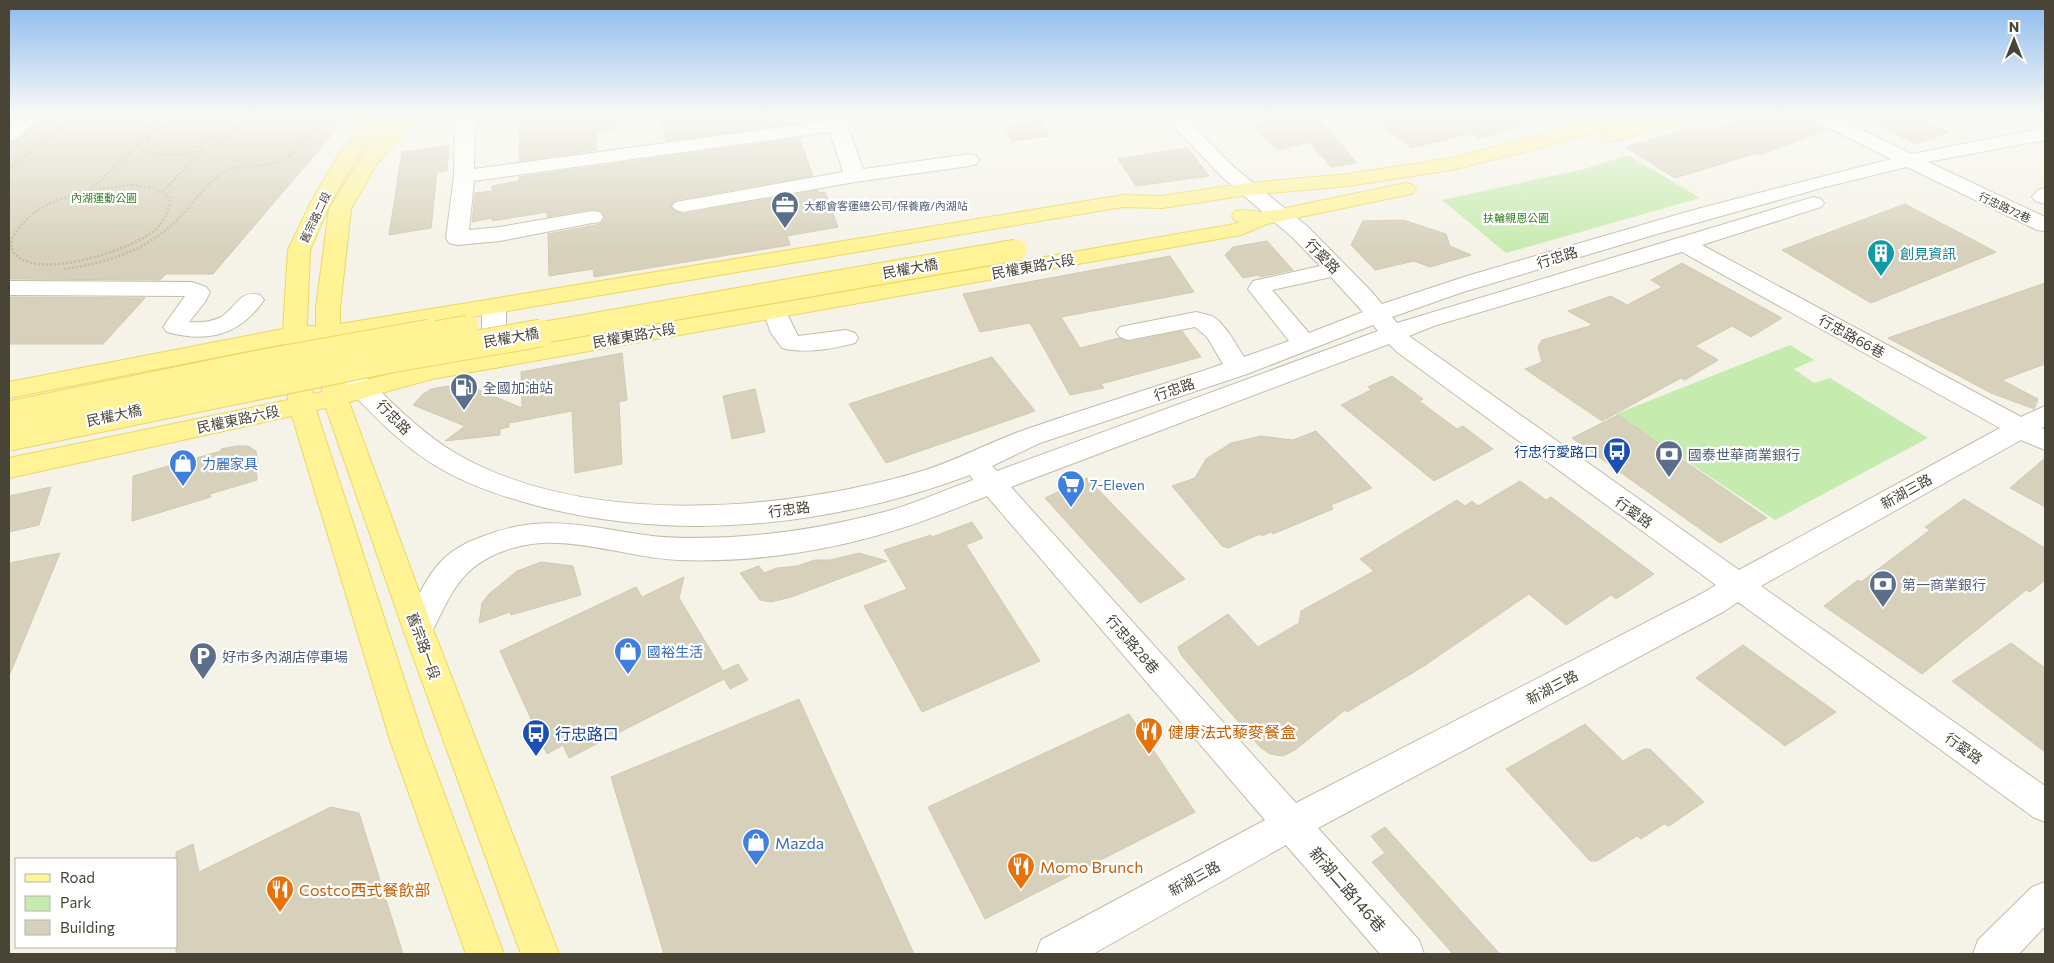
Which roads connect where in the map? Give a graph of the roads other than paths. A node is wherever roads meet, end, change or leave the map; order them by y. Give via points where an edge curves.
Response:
1 (345, 161) edge
2 (369, 161) edge
3 (464, 161) edge
4 (564, 161) edge
5 (850, 161) edge
6 (962, 161) edge
7 (1217, 161) edge
8 (1464, 161) edge
9 (1527, 161) edge
10 (1911, 161) joint
11 (1989, 161) edge
12 (1933, 172) junction
13 (464, 176) junction
14 (855, 176) junction
15 (1248, 189) junction
16 (1162, 202) junction
17 (683, 206) dead end
18 (592, 217) dead end
19 (1271, 217) junction
20 (2045, 225) edge
21 (1011, 242) junction
22 (1684, 244) junction
23 (1335, 269) junction
24 (9, 288) edge
25 (252, 300) dead end
26 (494, 306) junction
27 (775, 311) junction
28 (1385, 325) junction
29 (1128, 332) dead end
30 (295, 334) junction
31 (328, 334) junction
32 (846, 338) dead end
33 (1304, 344) junction
34 (333, 358) junction
35 (494, 360) junction
36 (1238, 368) junction
37 (365, 389) junction
38 (11, 394) edge
39 (335, 397) junction
40 (301, 405) junction
41 (2045, 414) edge
42 (9, 415) edge
43 (2020, 428) junction
44 (9, 437) edge
45 (2045, 441) edge
46 (9, 468) edge
47 (983, 474) junction
48 (1738, 586) junction
49 (418, 629) junction
50 (2045, 806) edge
51 (1291, 824) junction
52 (2045, 900) edge
53 (485, 954) edge
54 (540, 954) edge
55 (1055, 954) edge
56 (1405, 954) edge
57 (1992, 954) edge

1 - 30 main road, 舊宗路二段 via 299,250
2 - 31 main road, 舊宗路二段 via 340,210 328,308
3 - 13 street
4 - 13 street
5 - 14 street
6 - 14 street
7 - 15 street, 行愛路
8 - 15 main road via 1348,180
9 - 19 main road, 民權東路六段 via 1482,174
10 - 12 street, 行忠路72巷
10 - 28 street, 行忠路 via 1748,201 1408,302
11 - 12 street, 行忠路
12 - 20 street, 行忠路72巷
12 - 22 street, 行忠路 via 1790,209
13 - 18 street via 457,238 500,234
14 - 17 street
15 - 16 main road
15 - 19 street, 行愛路
16 - 21 main road
16 - 26 main road via 1123,201 1013,218
19 - 21 main road, 民權東路六段 via 1232,214
19 - 23 street, 行愛路
19 - 27 main road, 民權東路六段 via 1241,229
21 - 42 main road, 民權大橋, bridge via 388,340
21 - 44 main road, 民權大橋, bridge via 394,358
22 - 28 street, 行忠路 via 1426,321
22 - 43 street, 行忠路66巷
23 - 28 street, 行愛路 via 1363,296
23 - 33 street via 1259,289
24 - 25 street via 192,289 198,292 196,298 175,327 184,330 214,328 228,323
26 - 31 main road
26 - 35 street
27 - 32 street via 783,333 791,343
27 - 35 main road, 民權東路六段
28 - 33 street, 行忠路
28 - 47 street, 行忠路
28 - 48 street, 行愛路 via 1406,347
29 - 36 street via 1204,320
30 - 31 main road
30 - 38 main road
30 - 40 main road
31 - 34 main road, 舊宗路一段
33 - 36 street, 行忠路
34 - 37 street, 行忠路
34 - 39 main road, 舊宗路一段
35 - 37 main road, 民權東路六段 via 432,371
36 - 47 street, 行忠路 via 1023,440
37 - 39 main road, 民權東路六段
37 - 47 street, 行忠路 via 414,438 461,468 502,486 547,499 608,509 667,516 729,516 800,508 869,496 922,481
39 - 40 main road, 民權東路六段
39 - 49 main road, 舊宗路一段
40 - 46 main road, 民權東路六段
40 - 53 main road via 407,740
41 - 43 street, 新湖三路
43 - 45 street, 行忠路66巷
43 - 48 street, 新湖三路
47 - 49 street, 行忠路 via 894,520 817,538 745,547 676,549 542,531 517,534 473,553 453,567 437,590
47 - 51 street, 行忠路28巷
48 - 50 street, 行愛路
48 - 51 street, 新湖三路 via 1712,603
49 - 54 main road, 舊宗路一段
51 - 55 street, 新湖三路
51 - 56 street, 新湖二路146巷
52 - 57 street

